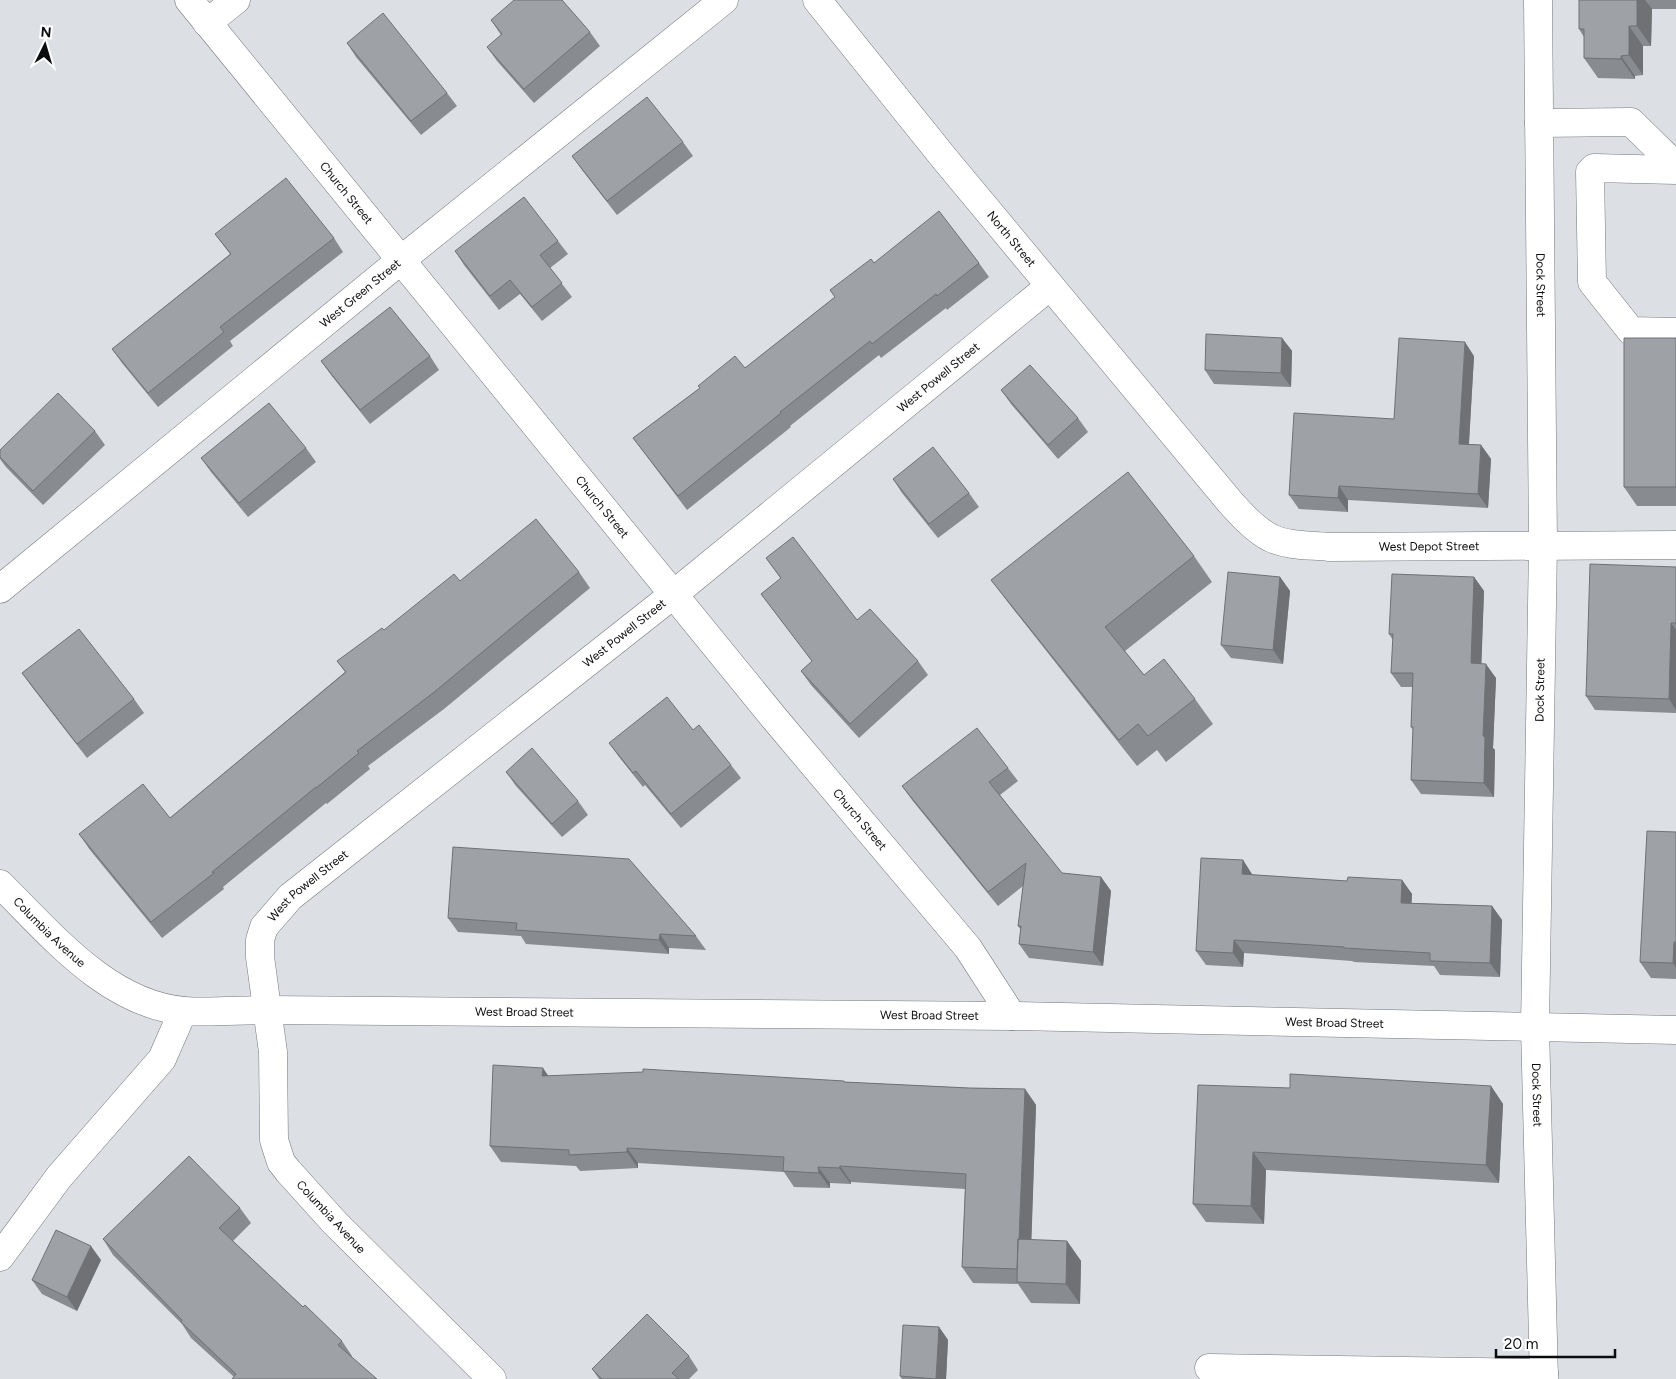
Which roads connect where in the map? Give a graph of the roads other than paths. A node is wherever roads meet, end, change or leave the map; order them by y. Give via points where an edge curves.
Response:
1 (189, 0) edge
2 (236, 0) edge
3 (724, 0) edge
4 (817, 0) edge
5 (1538, 0) edge
6 (207, 23) junction
7 (1539, 123) junction
8 (1676, 166) edge
9 (1676, 170) edge
10 (401, 260) junction
11 (1050, 286) junction
12 (1676, 332) edge
13 (1208, 476) joint
14 (1542, 545) junction
15 (1676, 545) edge
16 (0, 589) edge
17 (674, 594) junction
18 (0, 884) edge
19 (267, 1010) junction
20 (183, 1011) junction
21 (1012, 1016) junction
22 (1535, 1027) junction
23 (1676, 1030) edge
24 (0, 1257) edge
25 (1209, 1368) dead end
26 (1544, 1376) edge
27 (492, 1379) edge

1 - 6 street, Church Street
2 - 6 street
3 - 10 street, West Green Street
4 - 11 street, North Street
5 - 7 street, Dock Street
6 - 10 street, Church Street
7 - 8 street via 1631,122
7 - 14 street, Dock Street
9 - 12 street via 1594,168 1590,172 1592,282 1631,331
10 - 16 street, West Green Street
10 - 17 street, Church Street
11 - 13 street, North Street
11 - 17 street, West Powell Street
13 - 14 street, West Depot Street via 1249,522 1271,538 1297,544 1329,547
14 - 15 street, West Depot Street
14 - 22 street, Dock Street
17 - 19 street, West Powell Street via 286,901 264,926 260,940
17 - 21 street, Church Street via 968,948
18 - 20 street, Columbia Avenue via 106,983 142,1001
19 - 20 street, West Broad Street
19 - 21 street, West Broad Street
19 - 27 street, Columbia Avenue via 273,1052 274,1140 281,1162 335,1223
20 - 24 street via 162,1059 59,1177
21 - 22 street, West Broad Street
22 - 23 street, West Broad Street
22 - 26 street, Dock Street
25 - 26 street

